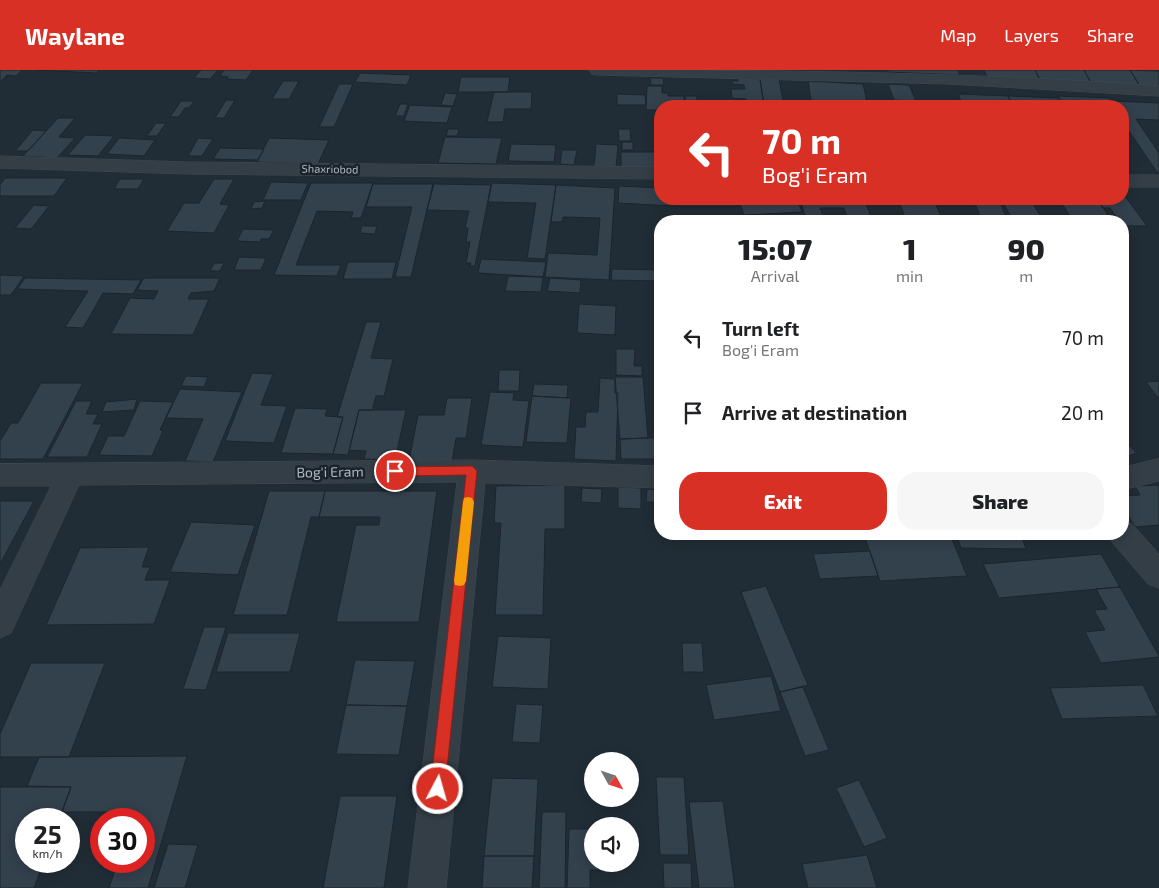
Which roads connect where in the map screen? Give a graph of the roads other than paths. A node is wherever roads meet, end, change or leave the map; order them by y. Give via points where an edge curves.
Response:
1 (598, 70) edge
2 (651, 71) edge
3 (1159, 91) edge
4 (0, 162) edge
5 (654, 173) edge
6 (1129, 181) edge
7 (1159, 181) edge
8 (1159, 470) edge
9 (472, 471) junction
10 (0, 475) edge
11 (70, 475) junction
12 (654, 477) edge
13 (1129, 477) edge
14 (1128, 540) edge
15 (1159, 575) edge
16 (0, 623) edge
17 (427, 888) edge

1 - 2 street
2 - 3 street via 1069,84
4 - 5 street, Shaxriobod via 188,168
6 - 7 street
8 - 13 street
9 - 11 street, Bog'i Eram
9 - 12 street, Bog'i Eram
9 - 17 street
10 - 11 street, Bog'i Eram
11 - 16 street
14 - 15 street

